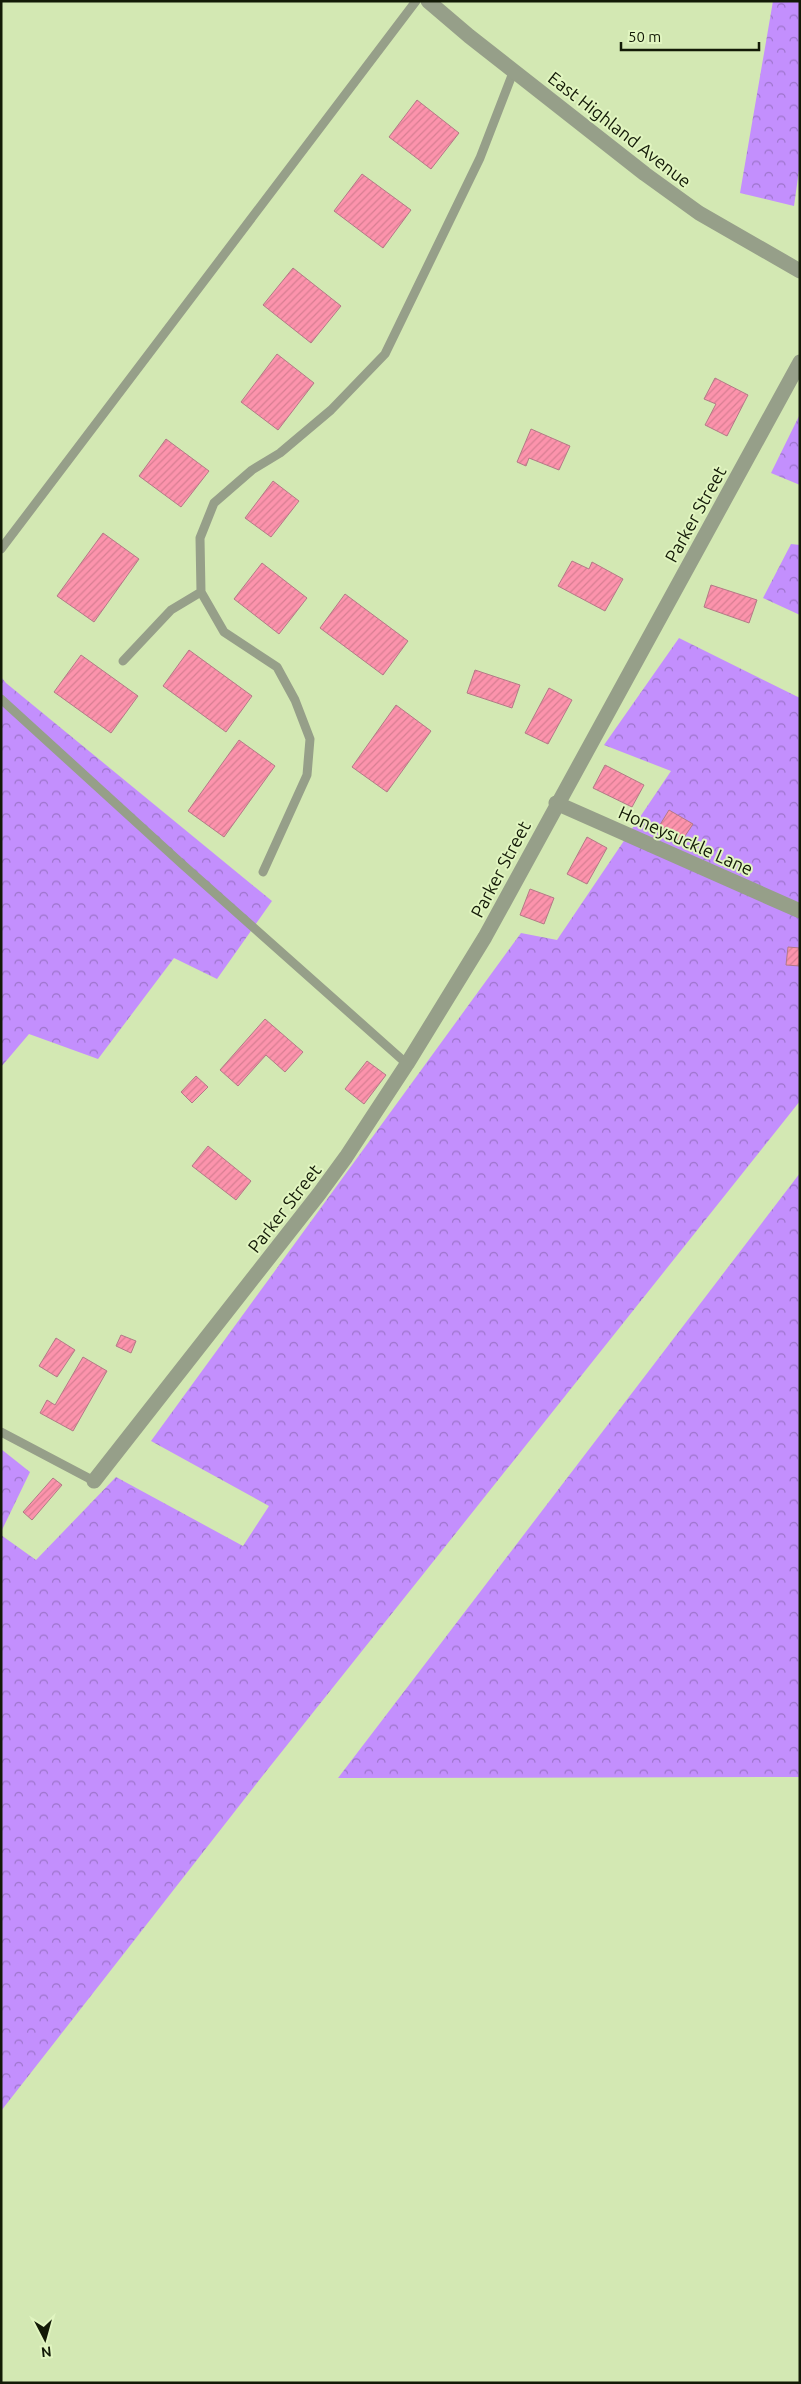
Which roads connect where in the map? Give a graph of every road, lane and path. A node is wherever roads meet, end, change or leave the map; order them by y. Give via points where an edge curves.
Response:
1 (416, 1) edge
2 (428, 1) edge
3 (514, 70) junction
4 (800, 271) edge
5 (800, 362) edge
6 (1, 549) edge
7 (201, 592) junction
8 (123, 661) dead end
9 (1, 699) edge
10 (556, 803) junction
11 (263, 872) dead end
12 (800, 911) edge
13 (407, 1064) junction
14 (1, 1432) edge
15 (94, 1481) joint

1 - 6 lane
2 - 3 street, East Highland Avenue
3 - 4 street, East Highland Avenue via 699,213
3 - 7 lane via 480,158 385,354 331,410 280,453 252,470 214,504 200,538
5 - 10 street, Parker Street
7 - 8 lane via 171,610
7 - 11 lane via 224,632 277,667 295,700 310,739 307,775
9 - 13 lane
10 - 12 street, Honeysuckle Lane
10 - 13 street, Parker Street via 484,937
13 - 15 street, Parker Street via 319,1194
14 - 15 lane

